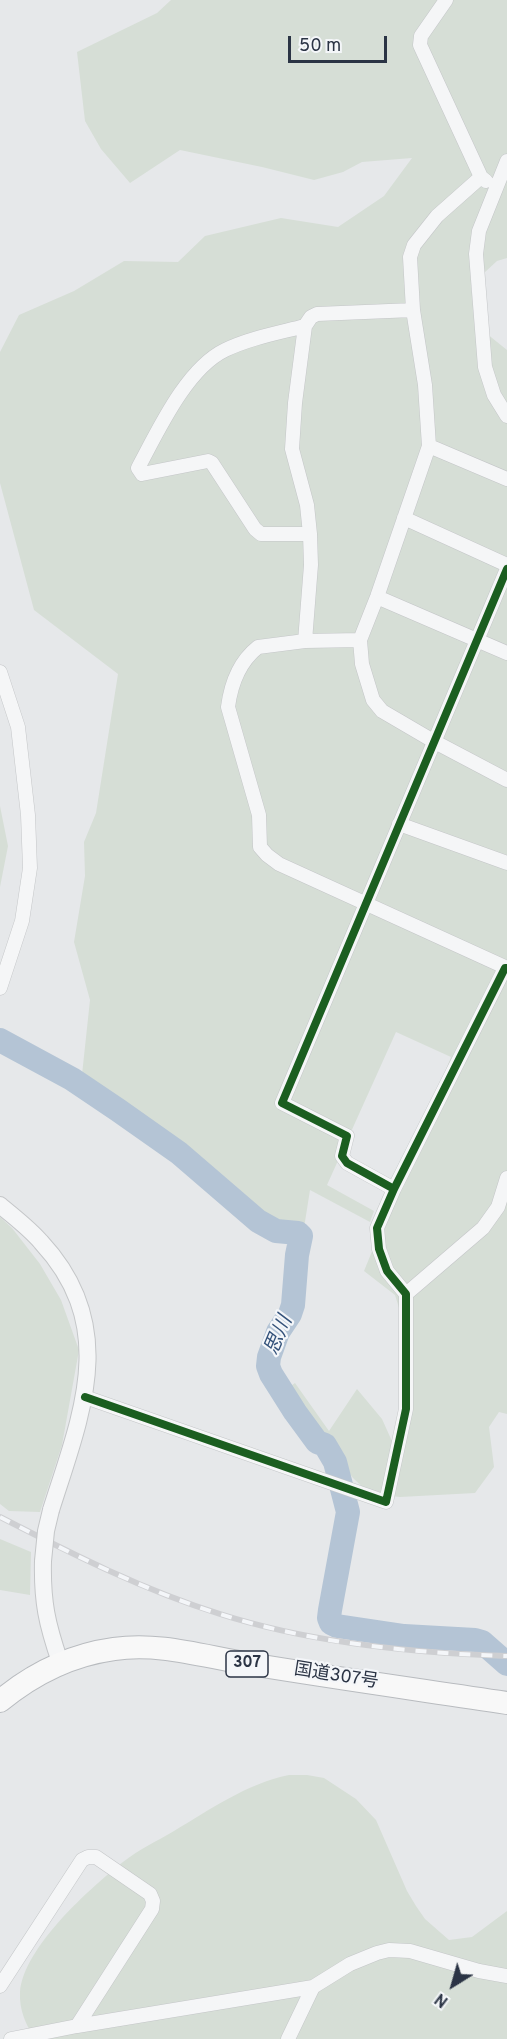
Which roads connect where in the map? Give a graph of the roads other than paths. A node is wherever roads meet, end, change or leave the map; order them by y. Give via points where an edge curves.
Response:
1 (446, 0) edge
2 (507, 161) edge
3 (481, 177) junction
4 (497, 188) junction
5 (413, 310) junction
6 (305, 326) junction
7 (507, 416) edge
8 (429, 446) junction
9 (507, 479) edge
10 (404, 518) junction
11 (310, 534) junction
12 (507, 567) edge
13 (377, 597) junction
14 (360, 640) junction
15 (477, 640) junction
16 (305, 641) junction
17 (507, 653) edge
18 (0, 672) edge
19 (435, 742) junction
20 (507, 780) edge
21 (399, 824) junction
22 (507, 864) edge
23 (366, 903) junction
24 (506, 968) edge
25 (0, 988) edge
26 (507, 1178) edge
27 (394, 1189) junction
28 (0, 1205) edge
29 (406, 1294) junction
30 (85, 1397) junction
31 (60, 1662) junction
32 (0, 1701) edge
33 (507, 1703) edge
34 (507, 1976) edge
35 (0, 1986) edge
36 (313, 1987) junction
37 (77, 2026) junction
38 (10, 2039) edge
39 (288, 2039) edge

1 - 3 street via 421,36 420,45
2 - 4 street
3 - 4 street
3 - 5 street via 437,216 414,245 410,257
4 - 7 street via 478,231 476,254 485,367 494,395
5 - 6 street via 317,314
5 - 8 street via 425,385
6 - 11 street via 292,449 307,505
6 - 11 street via 256,338 204,364 172,405 138,468 142,474 208,460 261,534
8 - 9 street
8 - 10 street
10 - 12 street
10 - 13 street
11 - 16 street
12 - 15 street
13 - 14 street
13 - 15 street
14 - 16 street
14 - 19 street via 362,664 373,700 382,711
15 - 17 street
15 - 19 street
16 - 23 street via 258,647 238,670 230,692 228,707 259,815 260,847 279,864
18 - 25 street via 18,727 30,868 22,921
19 - 20 street
19 - 21 street
21 - 22 street
21 - 23 street
23 - 24 street
23 - 27 street via 282,1103 347,1136 342,1156 347,1163
24 - 27 street
26 - 29 street via 498,1207 483,1228
27 - 29 street via 377,1228 379,1249 387,1271
28 - 30 street via 42,1242 78,1301 89,1353
29 - 30 street via 406,1409 386,1502
30 - 31 street, bridge via 51,1510 43,1561 47,1623
31 - 32 highway, 国道307号 / 307
31 - 33 highway, 国道307号 / 307 via 116,1648 177,1650
34 - 36 street via 410,1951 389,1950 350,1964
35 - 37 street via 82,1860 96,1857 150,1894 153,1901 152,1909
36 - 37 street
36 - 39 street
37 - 38 street

